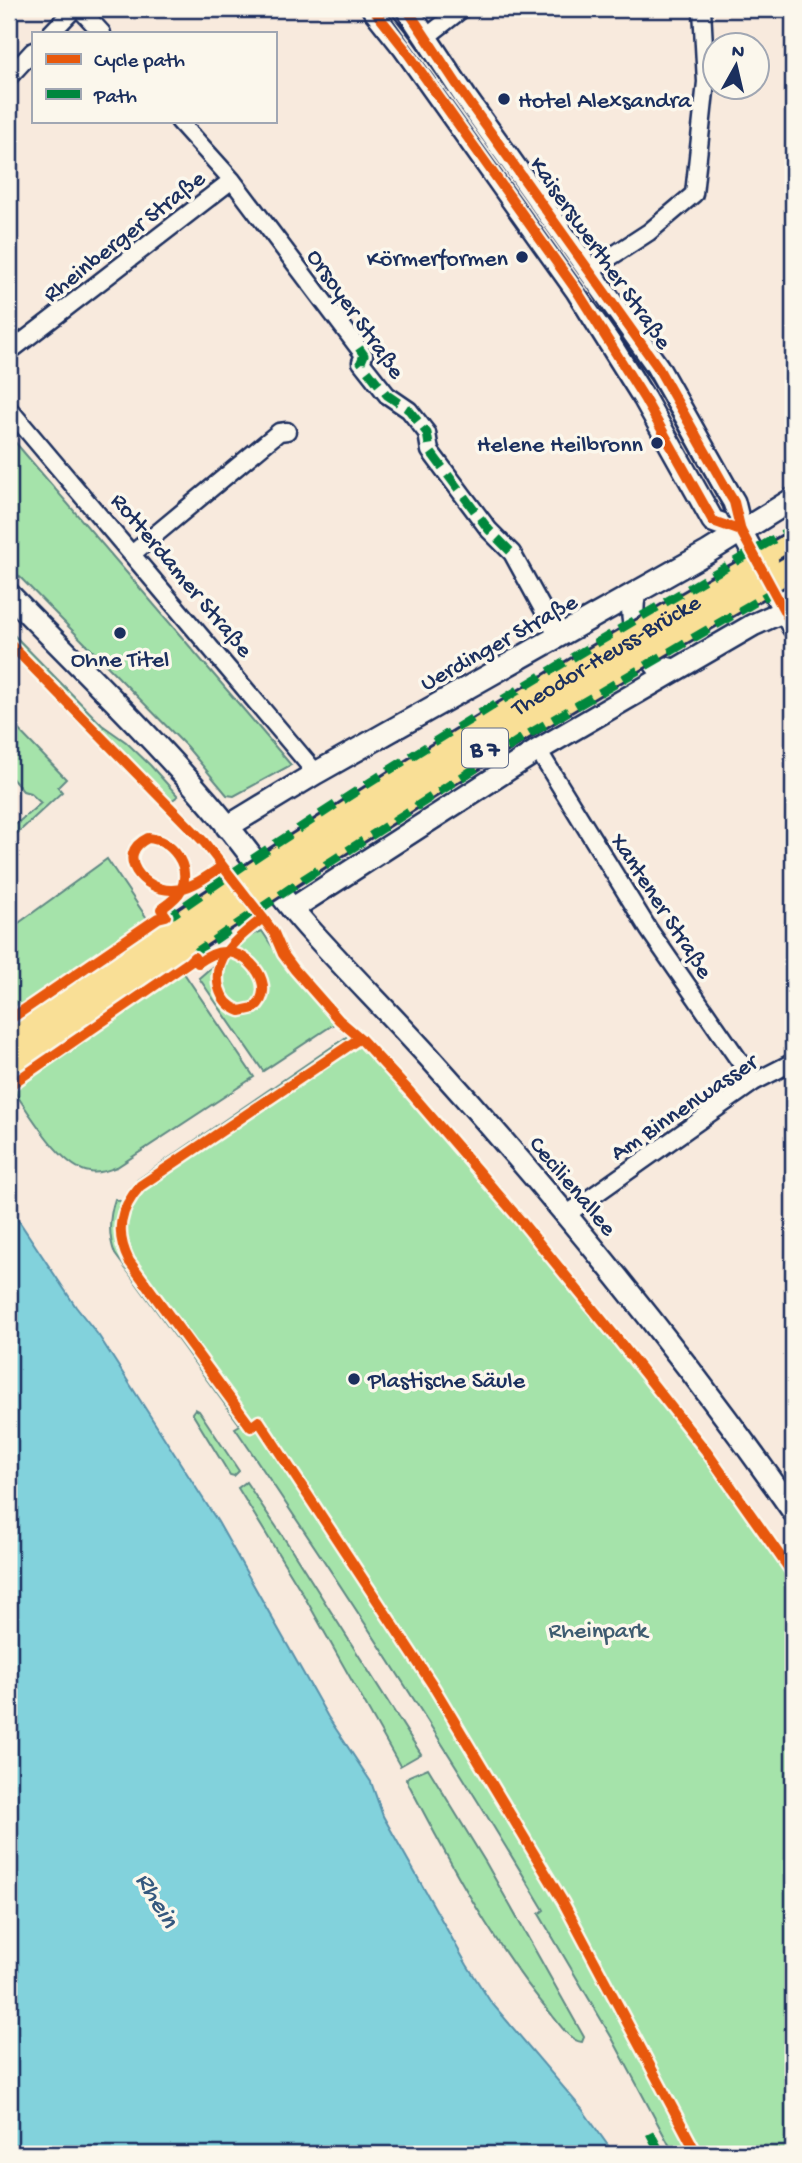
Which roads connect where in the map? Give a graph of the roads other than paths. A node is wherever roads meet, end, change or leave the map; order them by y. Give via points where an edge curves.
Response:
1 (74, 9) edge
2 (80, 9) edge
3 (373, 9) edge
4 (407, 9) edge
5 (462, 9) edge
6 (702, 9) edge
7 (52, 32) edge
8 (101, 32) edge
9 (425, 38) junction
10 (32, 52) edge
11 (9, 77) edge
12 (180, 122) edge
13 (232, 180) junction
14 (589, 271) junction
15 (9, 352) edge
16 (9, 409) edge
17 (287, 431) dead end
18 (788, 507) edge
19 (741, 531) junction
20 (793, 544) edge
21 (132, 554) junction
22 (793, 566) edge
23 (635, 593) junction
24 (9, 594) edge
25 (790, 615) edge
26 (558, 637) junction
27 (674, 670) junction
28 (538, 750) junction
29 (316, 773) junction
30 (227, 827) junction
31 (292, 909) junction
32 (180, 936) junction
33 (9, 1040) edge
34 (793, 1062) edge
35 (9, 1064) edge
36 (754, 1082) junction
37 (566, 1216) junction
38 (793, 1511) edge

1 - 7 street
2 - 8 street
3 - 19 street, Kaiserswerther Straße via 577,291 713,521
4 - 9 street, Kaiserswerther Straße
5 - 9 street
6 - 14 street via 706,82 694,194 649,232
9 - 14 street, Kaiserswerther Straße
10 - 11 street
12 - 13 street, Orsoyer Straße
13 - 15 street, Rheinberger Straße
13 - 26 street, Orsoyer Straße via 363,355 361,362 427,433 430,451 489,530 512,553
14 - 19 street, Kaiserswerther Straße via 668,383 734,502
16 - 21 street, Rotterdamer Straße
17 - 21 street via 279,432
18 - 19 street, Uerdinger Straße
19 - 23 street, Uerdinger Straße
19 - 25 street, Kaiserswerther Straße
20 - 32 main road, Theodor-Heuss-Brücke / B 7, bridge via 472,733 287,852
21 - 29 street, Rotterdamer Straße
22 - 32 main road, Theodor-Heuss-Brücke / B 7, bridge via 658,643
23 - 26 street, Uerdinger Straße
23 - 27 street via 633,626 657,666
24 - 30 street via 169,757
25 - 27 street via 760,621
26 - 29 street, Uerdinger Straße
27 - 28 street
28 - 31 street
28 - 36 street, Xantener Straße via 649,930
29 - 30 street, Uerdinger Straße
30 - 31 street
31 - 37 street, Cecilienallee
32 - 33 main road, B 7
32 - 35 main road, B 7
34 - 36 street, Am Binnenwasser
36 - 37 street, Am Binnenwasser
37 - 38 street, Cecilienallee via 726,1417

